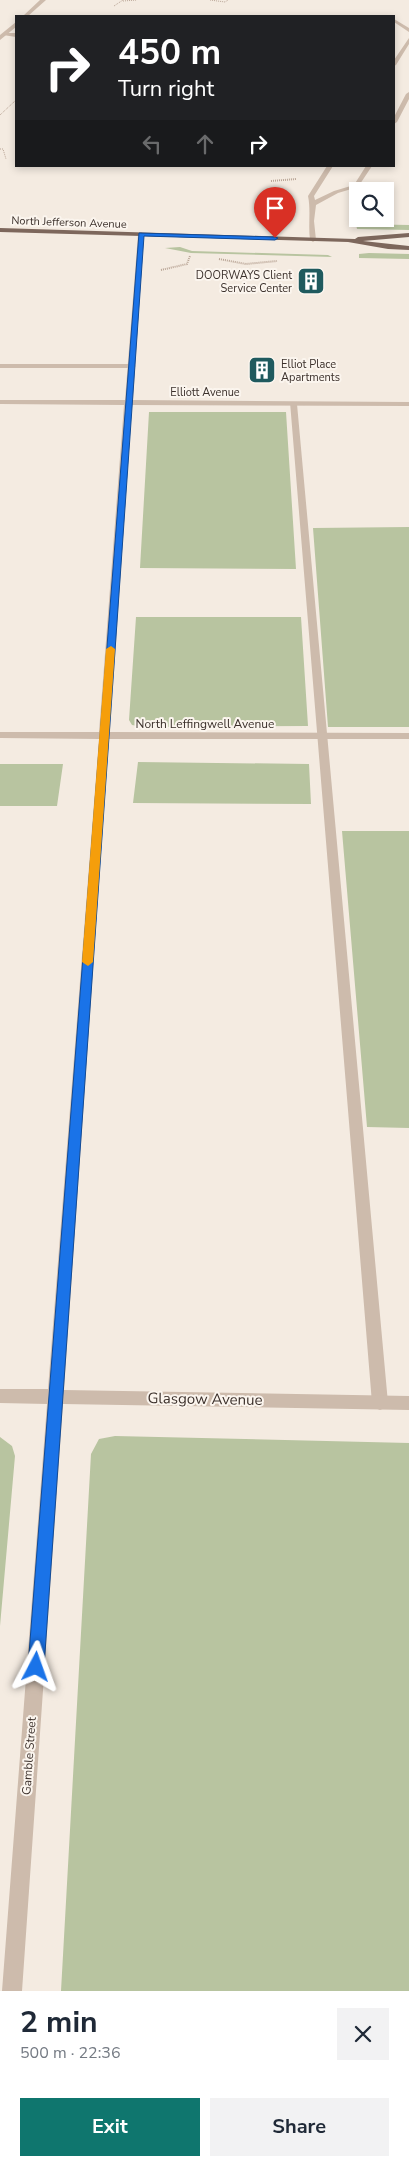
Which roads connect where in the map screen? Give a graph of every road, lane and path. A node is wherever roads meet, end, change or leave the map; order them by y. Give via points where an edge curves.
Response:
1 (43, 0) edge
2 (123, 0) edge
3 (137, 0) edge
4 (210, 0) edge
5 (228, 0) edge
6 (114, 6) dead end
7 (26, 15) edge
8 (402, 19) dead end
9 (395, 20) edge
10 (395, 21) edge
11 (15, 25) edge
12 (409, 30) edge
13 (5, 34) junction
14 (15, 35) edge
15 (0, 38) edge
16 (409, 40) edge
17 (395, 62) edge
18 (409, 94) edge
19 (15, 101) edge
20 (0, 115) edge
21 (395, 120) edge
22 (0, 149) edge
23 (6, 159) dead end
24 (329, 167) edge
25 (368, 167) edge
26 (304, 178) dead end
27 (271, 182) dead end
28 (313, 204) junction
29 (0, 230) edge
30 (141, 234) junction
31 (409, 235) edge
32 (313, 240) junction
33 (348, 240) junction
34 (409, 248) edge
35 (190, 255) dead end
36 (160, 270) dead end
37 (0, 366) edge
38 (132, 366) junction
39 (0, 402) edge
40 (129, 403) junction
41 (293, 404) junction
42 (409, 404) edge
43 (0, 736) edge
44 (104, 736) junction
45 (321, 736) junction
46 (409, 736) edge
47 (0, 1396) edge
48 (56, 1396) junction
49 (380, 1403) junction
50 (409, 1403) edge
51 (12, 1991) edge

1 - 7 street
2 - 3 path
2 - 6 path
4 - 5 path
8 - 9 street
10 - 12 street
11 - 13 street
13 - 14 street
13 - 15 street
16 - 17 street
18 - 21 street
19 - 20 path
22 - 23 path via 4,149
24 - 28 street via 312,196
25 - 28 street via 356,186
26 - 27 path
28 - 32 street
29 - 30 main road, North Jefferson Avenue
30 - 32 main road, North Jefferson Avenue
30 - 38 street, Gamble Street
31 - 33 main road, North Jefferson Avenue
32 - 33 main road, North Jefferson Avenue
33 - 34 main road, North Jefferson Avenue
35 - 36 path via 187,264
37 - 38 street
38 - 40 street, Gamble Street
39 - 40 street, Elliott Avenue
40 - 41 street, Elliott Avenue
40 - 44 street, Gamble Street
41 - 42 street, Elliott Avenue
41 - 45 street
43 - 44 street, North Leffingwell Avenue
44 - 45 street, North Leffingwell Avenue
44 - 48 street, Gamble Street
45 - 46 street, North Leffingwell Avenue
45 - 49 street
47 - 48 street, Glasgow Avenue
48 - 49 street, Glasgow Avenue
48 - 51 street, Gamble Street
49 - 50 street, Glasgow Avenue

